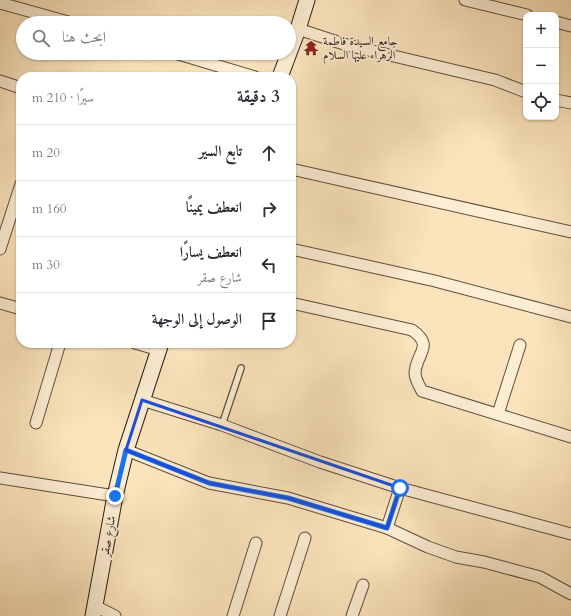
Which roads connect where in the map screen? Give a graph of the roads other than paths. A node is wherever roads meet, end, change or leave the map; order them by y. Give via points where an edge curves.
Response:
1 (307, 0) edge
2 (465, 0) edge
3 (0, 3) edge
4 (523, 14) edge
5 (47, 16) edge
6 (559, 23) edge
7 (571, 26) edge
8 (298, 29) junction
9 (296, 34) edge
10 (198, 60) edge
11 (286, 60) edge
12 (238, 72) edge
13 (282, 72) edge
14 (0, 82) edge
15 (16, 87) edge
16 (523, 91) edge
17 (559, 101) edge
18 (571, 103) edge
19 (296, 170) edge
20 (16, 199) edge
21 (571, 232) edge
22 (0, 249) edge
23 (296, 250) edge
24 (0, 303) edge
25 (296, 304) edge
26 (16, 308) edge
27 (571, 317) edge
28 (520, 345) dead end
29 (58, 348) edge
30 (160, 348) edge
31 (241, 368) dead end
32 (142, 400) junction
33 (498, 414) junction
34 (36, 423) dead end
35 (222, 425) junction
36 (571, 437) edge
37 (126, 450) junction
38 (0, 478) edge
39 (400, 488) junction
40 (115, 496) junction
41 (387, 528) junction
42 (571, 534) edge
43 (305, 538) dead end
44 (256, 543) dead end
45 (363, 584) dead end
46 (571, 594) edge
47 (94, 611) edge
48 (115, 616) edge
49 (233, 616) edge
50 (280, 616) edge
51 (352, 616) edge

1 - 8 street
2 - 4 street
3 - 5 street
6 - 7 street
8 - 9 street
8 - 16 street via 347,45 496,80
10 - 12 street
11 - 13 street
14 - 15 street
17 - 18 street
19 - 21 street
20 - 22 street
23 - 27 street via 435,281
24 - 26 street
25 - 33 street via 412,330 421,336 424,344 415,372 422,391
28 - 33 street
29 - 34 street
30 - 32 street, شارع صقر
31 - 35 lane
32 - 35 street
32 - 37 street, شارع صقر
33 - 36 street
35 - 39 street via 320,462
37 - 40 street, شارع صقر
37 - 41 street via 209,483 288,498
38 - 40 street
39 - 41 street
39 - 42 street
40 - 47 street, شارع صقر
41 - 46 street via 456,557 540,577
43 - 50 street
44 - 49 street
45 - 51 street
47 - 48 street

